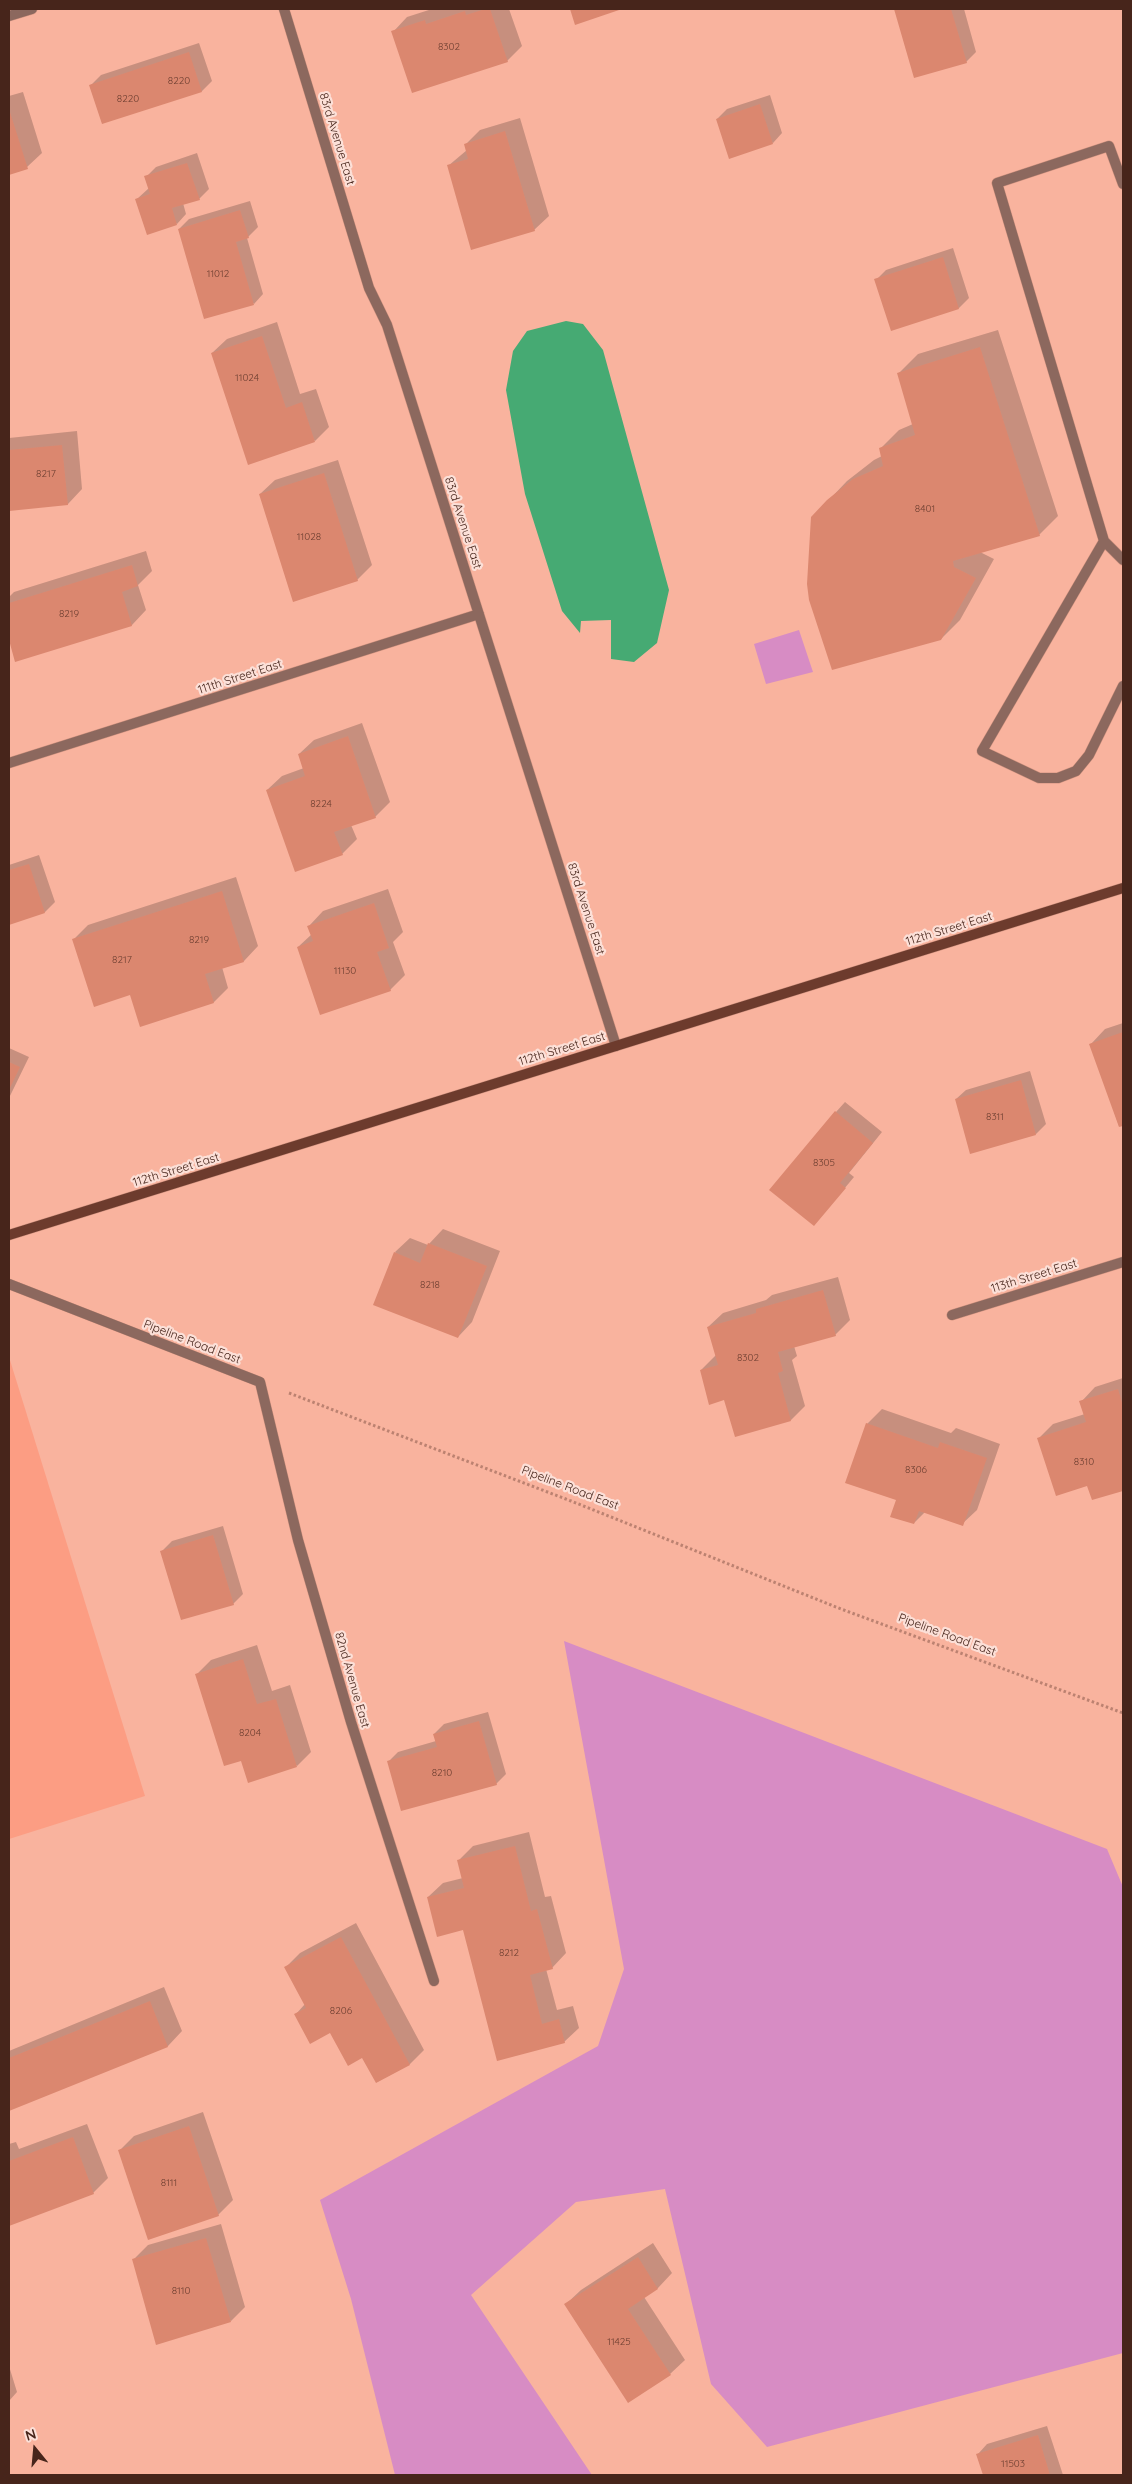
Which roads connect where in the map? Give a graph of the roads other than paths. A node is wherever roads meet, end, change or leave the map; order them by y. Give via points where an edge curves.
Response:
1 (32, 9) edge
2 (284, 9) edge
3 (9, 16) edge
4 (1123, 184) edge
5 (1104, 541) junction
6 (1123, 560) edge
7 (479, 614) junction
8 (1123, 686) edge
9 (9, 763) edge
10 (1123, 888) edge
11 (616, 1046) junction
12 (9, 1235) edge
13 (1123, 1262) edge
14 (9, 1284) edge
15 (952, 1315) dead end
16 (260, 1382) joint
17 (434, 1981) dead end

1 - 3 street
2 - 7 street, 83rd Avenue East via 369,288 387,325
4 - 5 street via 1109,146 997,183
5 - 6 street
5 - 8 street via 982,751 1040,778 1058,778 1076,771 1089,755
7 - 9 street, 111th Street East
7 - 11 street, 83rd Avenue East
10 - 11 main road, 112th Street East
11 - 12 main road, 112th Street East
13 - 15 street, 113th Street East
14 - 16 street, Pipeline Road East
16 - 17 street, 82nd Avenue East via 298,1540 351,1722

